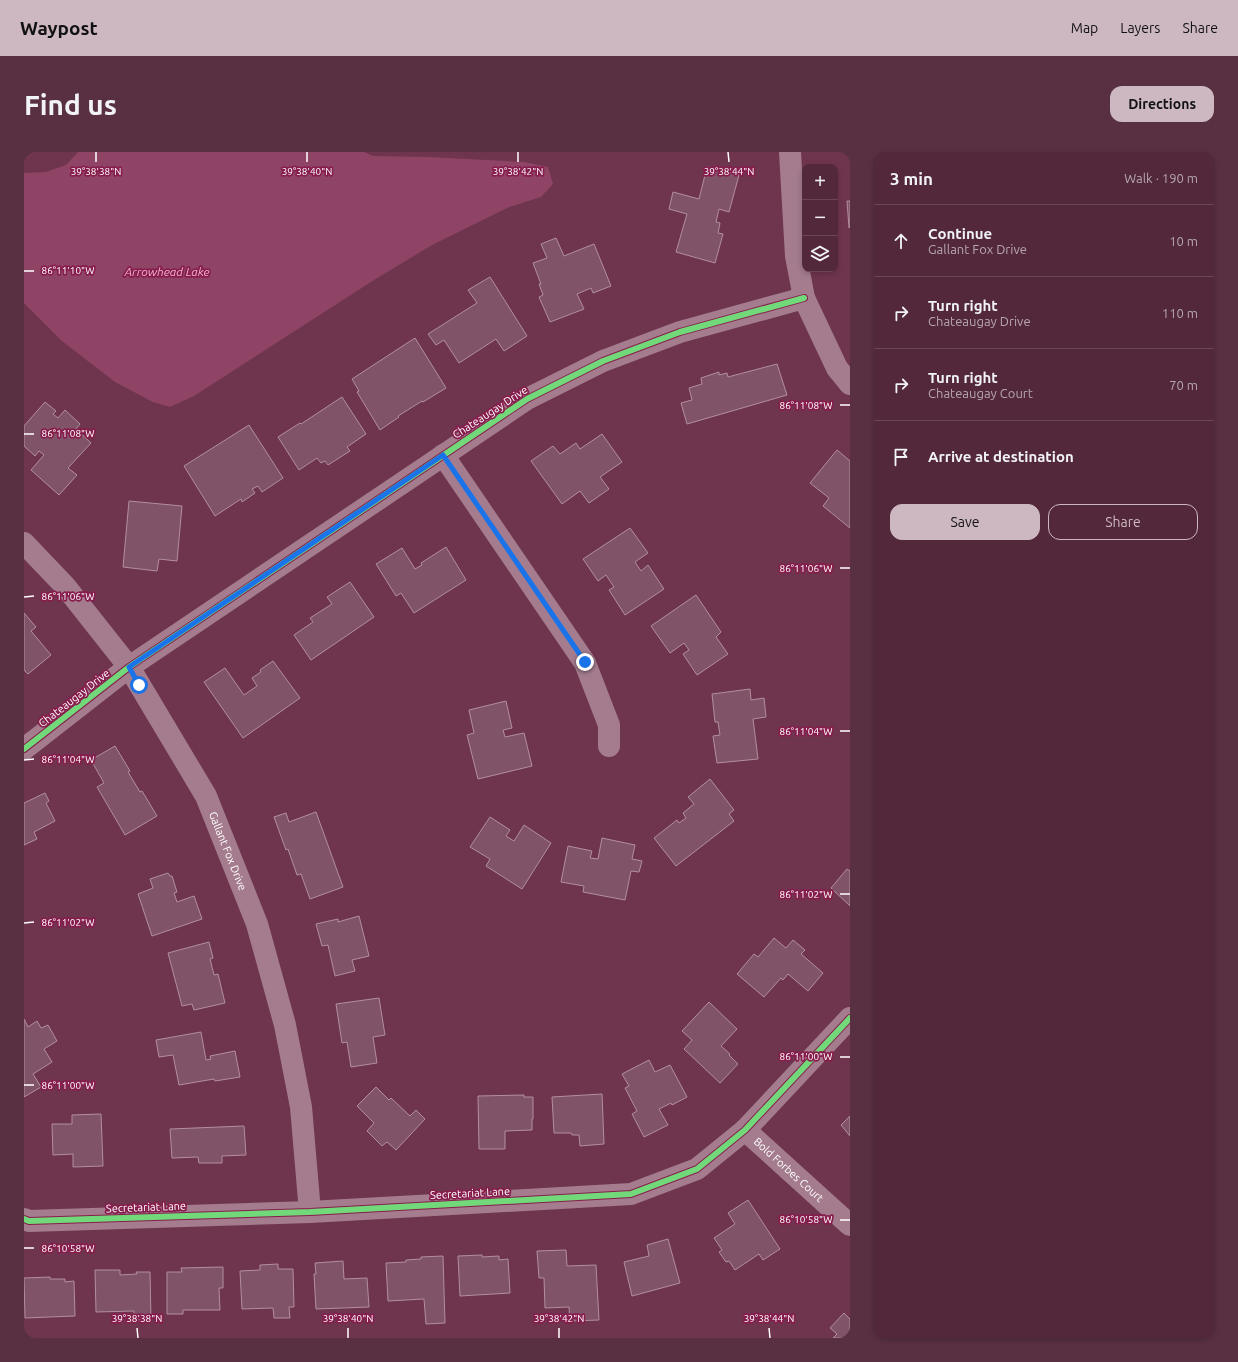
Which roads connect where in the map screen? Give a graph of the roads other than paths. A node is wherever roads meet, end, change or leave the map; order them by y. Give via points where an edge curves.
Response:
1 (790, 152) edge
2 (804, 298) junction
3 (850, 384) edge
4 (443, 455) junction
5 (24, 543) edge
6 (129, 667) junction
7 (609, 746) dead end
8 (24, 749) edge
9 (850, 1018) edge
10 (746, 1130) junction
11 (310, 1212) junction
12 (24, 1219) edge
13 (850, 1225) edge

1 - 2 street via 796,256
2 - 3 street via 837,368
2 - 4 street, Chateaugay Drive via 680,332 603,361 527,399
4 - 6 street, Chateaugay Drive
4 - 7 street via 585,662 609,725
5 - 6 street, Gallant Fox Drive via 65,586
6 - 8 street, Chateaugay Drive
6 - 11 street, Gallant Fox Drive via 206,796 257,924 285,1025 301,1107
9 - 10 street, Secretariat Lane
10 - 11 street, Secretariat Lane via 697,1169 631,1194
10 - 13 street, Bold Forbes Court
11 - 12 street, Secretariat Lane via 29,1221

